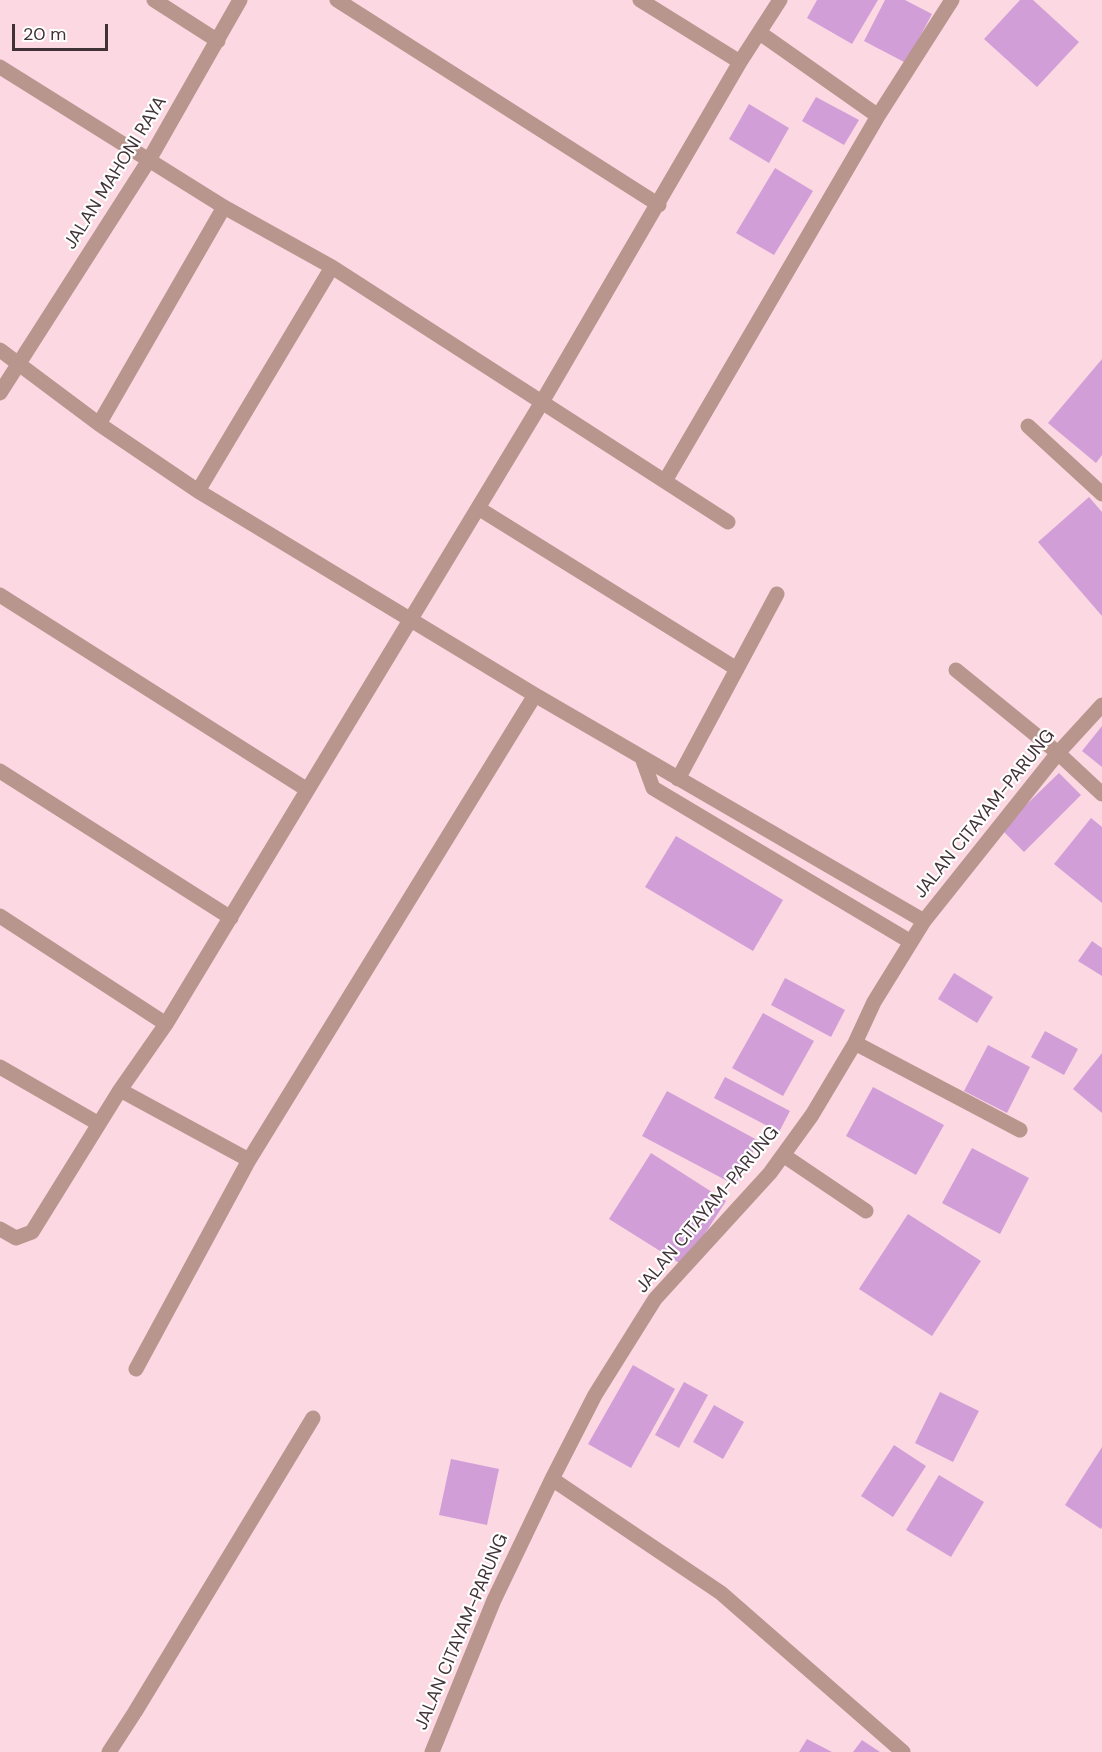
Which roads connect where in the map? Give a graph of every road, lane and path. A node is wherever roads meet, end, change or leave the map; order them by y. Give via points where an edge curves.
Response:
1 (154, 0) edge
2 (240, 0) edge
3 (337, 0) edge
4 (640, 0) edge
5 (780, 0) edge
6 (952, 0) edge
7 (759, 33) junction
8 (219, 41) junction
9 (740, 62) junction
10 (0, 68) edge
11 (878, 116) junction
12 (149, 160) junction
13 (659, 206) junction
14 (225, 207) junction
15 (332, 267) junction
16 (0, 350) edge
17 (20, 364) junction
18 (0, 393) edge
19 (542, 402) junction
20 (99, 424) junction
21 (1028, 426) dead end
22 (665, 481) junction
23 (198, 491) junction
24 (1102, 494) edge
25 (478, 508) junction
26 (728, 522) dead end
27 (777, 594) dead end
28 (0, 595) edge
29 (408, 619) junction
30 (737, 669) junction
31 (956, 670) dead end
32 (535, 696) junction
33 (1102, 705) edge
34 (1058, 753) junction
35 (642, 758) junction
36 (0, 771) edge
37 (678, 779) junction
38 (306, 789) junction
39 (1102, 794) edge
40 (0, 916) edge
41 (231, 918) junction
42 (924, 921) junction
43 (910, 942) junction
44 (166, 1024) junction
45 (855, 1043) junction
46 (0, 1067) edge
47 (120, 1090) junction
48 (99, 1124) junction
49 (1020, 1130) dead end
50 (783, 1155) junction
51 (249, 1160) junction
52 (866, 1211) dead end
53 (0, 1229) edge
54 (136, 1369) dead end
55 (313, 1418) dead end
56 (552, 1479) junction
57 (438, 1749) edge
58 (109, 1752) edge
59 (903, 1752) edge

1 - 8 street
2 - 8 street, JALAN MAHONI RAYA
3 - 13 street
4 - 9 street
5 - 7 street
6 - 11 street
7 - 9 street
7 - 11 street
8 - 12 street, JALAN MAHONI RAYA
9 - 13 street
10 - 12 street
11 - 22 street
12 - 14 street
12 - 17 street, JALAN MAHONI RAYA
13 - 19 street
14 - 15 street
14 - 20 street
15 - 19 street
15 - 23 street
16 - 17 street
17 - 18 street, JALAN MAHONI RAYA
17 - 20 street
19 - 22 street
19 - 25 street
20 - 23 street
21 - 24 street
22 - 26 street
23 - 29 street
25 - 29 street
25 - 30 street
27 - 30 street
28 - 38 street
29 - 32 street
29 - 38 street
30 - 37 street
31 - 34 street
32 - 35 street
32 - 51 street
33 - 34 street, JALAN CITAYAM-PARUNG
34 - 39 street
34 - 42 street, JALAN CITAYAM-PARUNG
35 - 37 street
35 - 43 street via 653,788
36 - 41 street
37 - 42 street
38 - 41 street
40 - 44 street
41 - 44 street
42 - 43 street, JALAN CITAYAM-PARUNG
43 - 45 street, JALAN CITAYAM-PARUNG
44 - 47 street
45 - 49 street
45 - 50 street, JALAN CITAYAM-PARUNG
46 - 48 street
47 - 48 street
47 - 51 street
48 - 53 street via 32,1232 16,1238
50 - 52 street
50 - 56 street, JALAN CITAYAM-PARUNG via 655,1299 595,1395
51 - 54 street
55 - 58 street
56 - 57 street, JALAN CITAYAM-PARUNG via 494,1600
56 - 59 street via 721,1593

